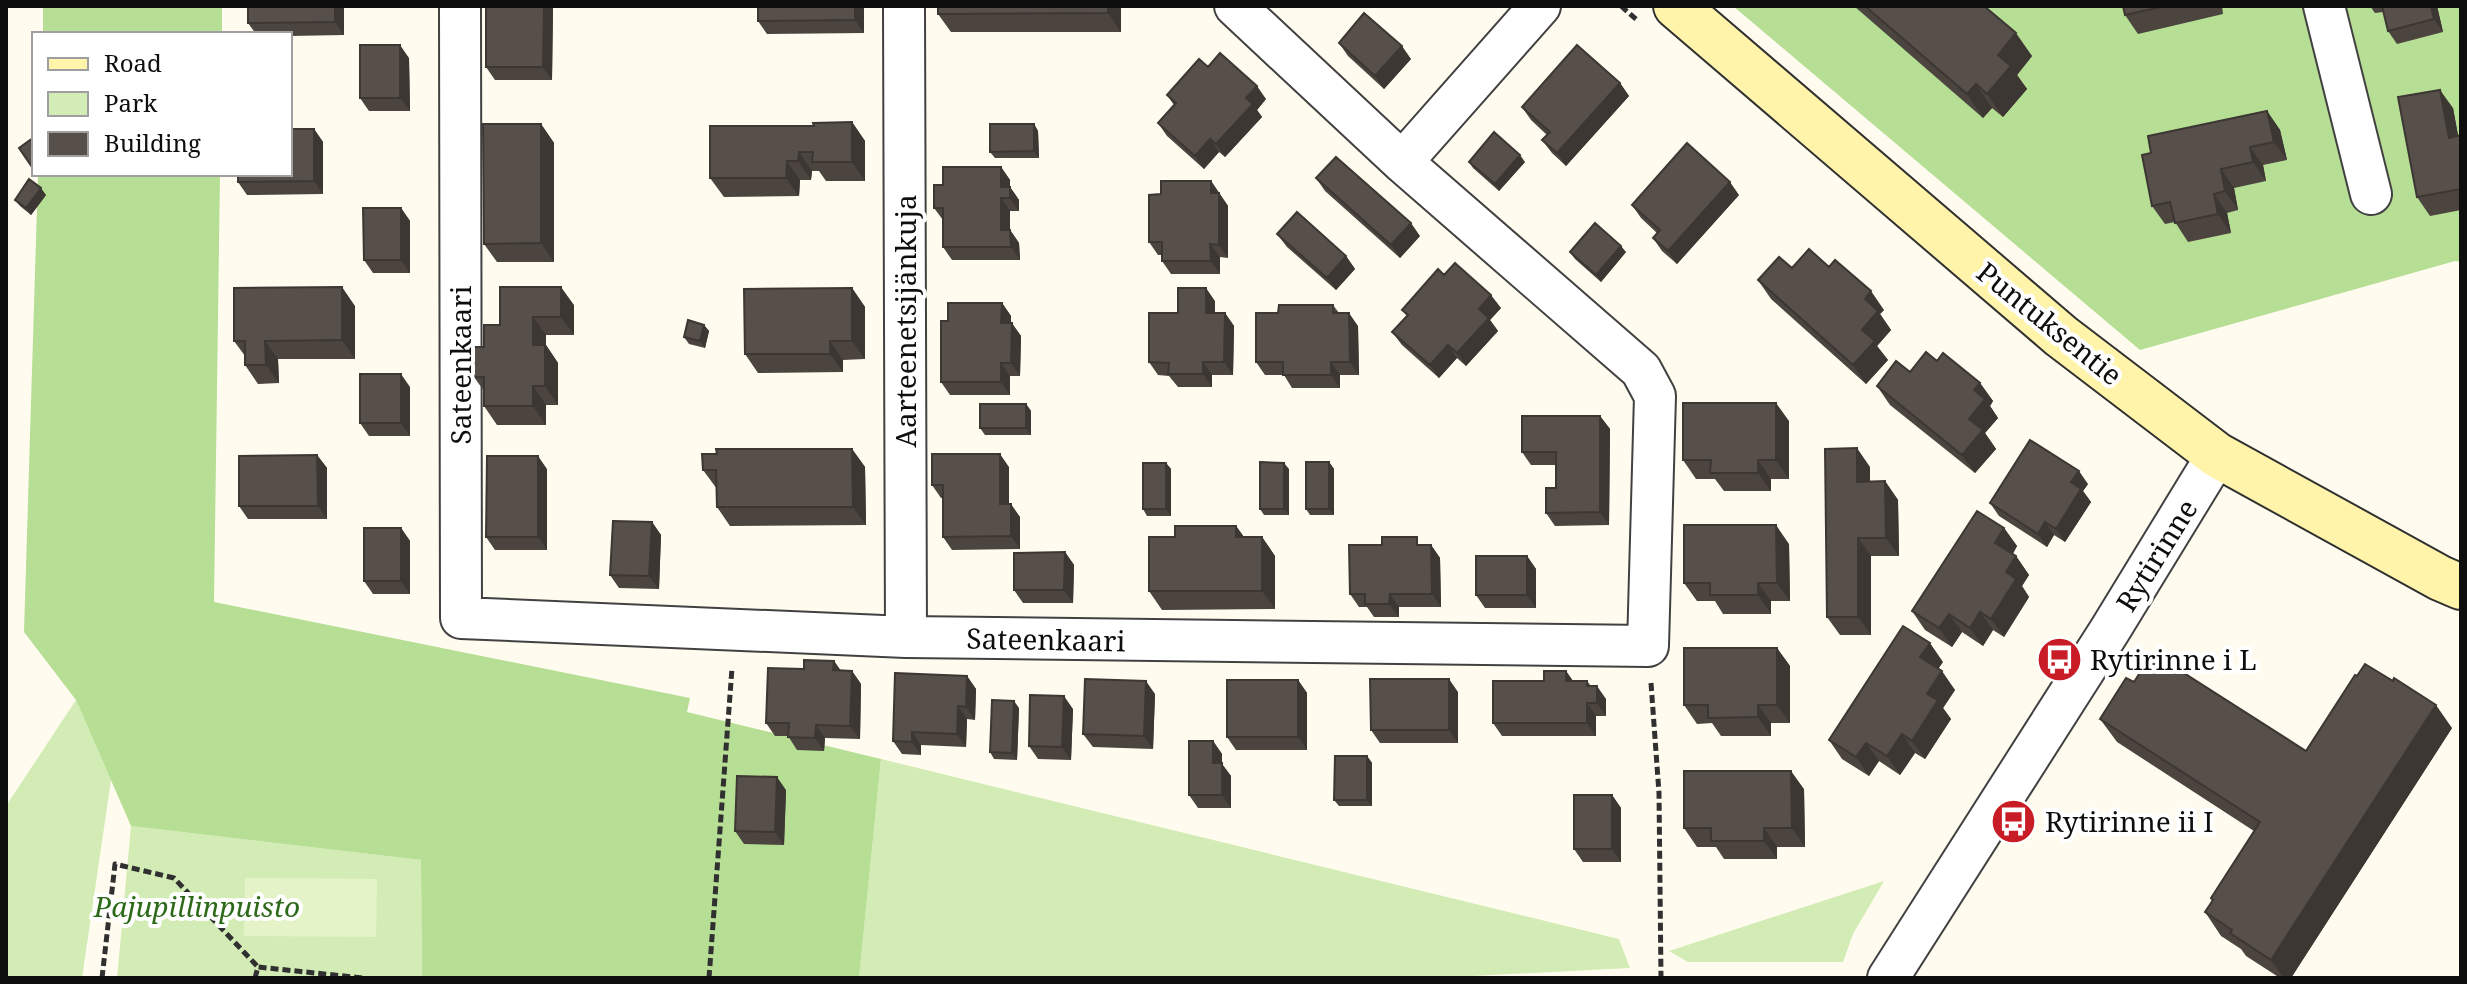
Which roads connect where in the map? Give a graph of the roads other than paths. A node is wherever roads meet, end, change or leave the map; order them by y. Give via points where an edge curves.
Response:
1 (460, 6) edge
2 (904, 6) edge
3 (1235, 6) edge
4 (1540, 6) edge
5 (1676, 6) edge
6 (2324, 6) edge
7 (1402, 162) junction
8 (2371, 194) dead end
9 (2217, 455) junction
10 (2461, 587) edge
11 (906, 637) junction
12 (1888, 978) edge

1 - 11 street, Sateenkaari via 461,618
2 - 11 street, Aarteenetsijänkuja
3 - 7 street
4 - 7 street
5 - 9 street, Puntuksentie via 2061,336
6 - 8 street
7 - 11 street, Sateenkaari via 1641,370 1655,396 1648,646
9 - 10 street, Puntuksentie
9 - 12 street, Rytirinne

